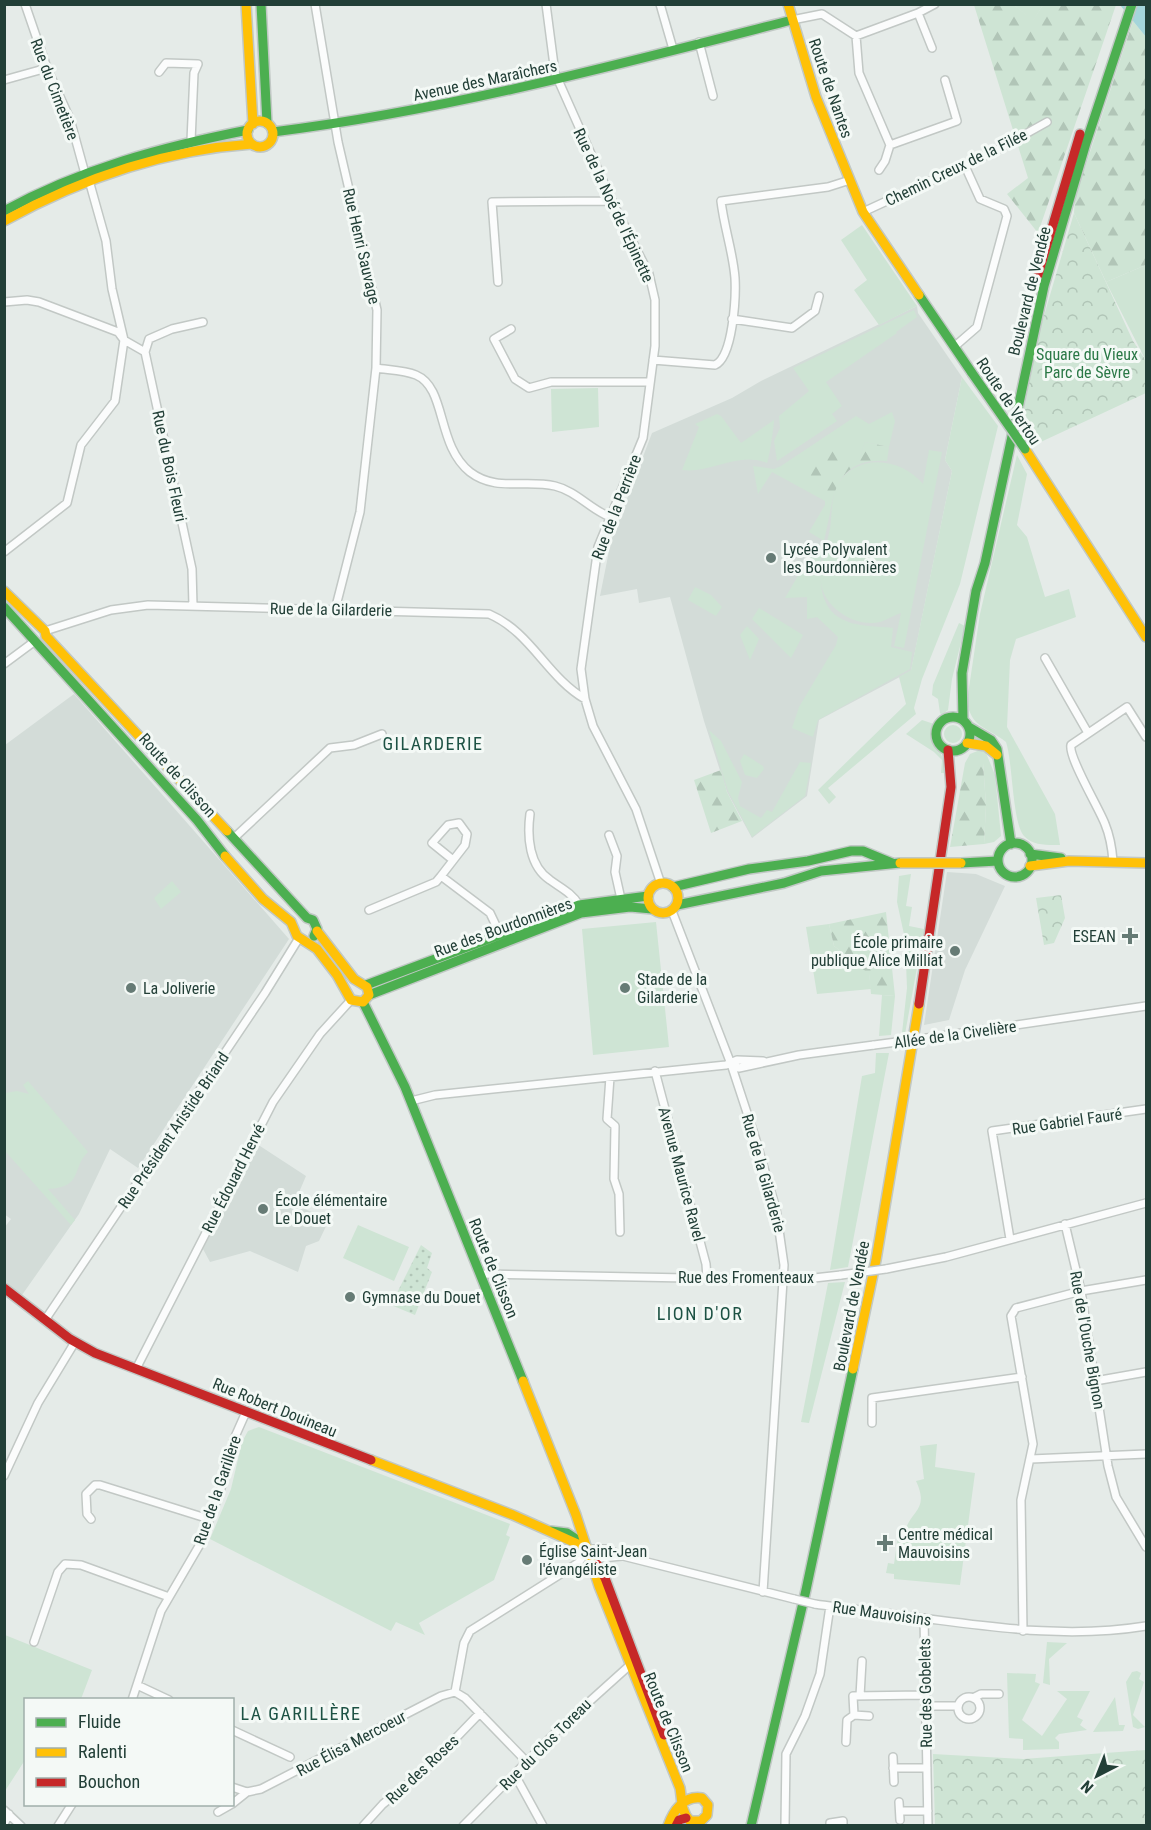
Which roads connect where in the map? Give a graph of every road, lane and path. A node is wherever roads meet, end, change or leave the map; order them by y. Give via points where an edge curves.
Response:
1 (25, 4) edge
2 (246, 4) edge
3 (261, 4) edge
4 (315, 4) edge
5 (546, 4) edge
6 (660, 4) edge
7 (788, 4) edge
8 (935, 4) edge
9 (1124, 4) edge
10 (1132, 4) edge
11 (918, 13) junction
12 (792, 20) junction
13 (856, 36) junction
14 (699, 42) junction
15 (932, 48) dead end
16 (673, 49) junction
17 (47, 68) junction
18 (159, 72) dead end
19 (4, 80) edge
20 (558, 80) junction
21 (945, 80) dead end
22 (1099, 89) junction
23 (713, 96) dead end
24 (1047, 122) dead end
25 (267, 123) junction
26 (335, 124) junction
27 (251, 127) junction
28 (273, 132) junction
29 (191, 141) junction
30 (252, 144) junction
31 (890, 145) junction
32 (965, 166) junction
33 (879, 170) dead end
34 (87, 177) junction
35 (850, 180) junction
36 (612, 201) junction
37 (4, 211) edge
38 (863, 212) junction
39 (4, 221) edge
40 (498, 282) dead end
41 (819, 296) dead end
42 (4, 302) edge
43 (732, 319) junction
44 (203, 322) dead end
45 (511, 329) dead end
46 (124, 340) junction
47 (954, 347) junction
48 (146, 352) junction
49 (653, 360) junction
50 (376, 368) junction
51 (650, 382) junction
52 (640, 445) joint
53 (610, 517) junction
54 (4, 552) edge
55 (4, 591) edge
56 (193, 606) junction
57 (4, 607) edge
58 (335, 610) junction
59 (43, 631) junction
60 (1146, 637) edge
61 (34, 639) junction
62 (1045, 658) dead end
63 (4, 664) edge
64 (963, 678) junction
65 (585, 699) junction
66 (949, 718) junction
67 (966, 724) junction
68 (1088, 733) junction
69 (382, 734) dead end
70 (1146, 737) edge
71 (965, 745) junction
72 (948, 750) junction
73 (998, 756) junction
74 (951, 787) junction
75 (530, 814) dead end
76 (609, 835) dead end
77 (234, 838) junction
78 (1011, 843) junction
79 (1030, 854) junction
80 (453, 860) junction
81 (998, 861) junction
82 (1069, 861) junction
83 (1113, 861) junction
84 (896, 863) junction
85 (1146, 863) edge
86 (1030, 866) junction
87 (441, 876) junction
88 (661, 884) junction
89 (673, 887) junction
90 (648, 896) junction
91 (621, 899) junction
92 (579, 905) junction
93 (675, 908) junction
94 (652, 909) junction
95 (369, 910) dead end
96 (306, 918) junction
97 (295, 928) junction
98 (317, 931) junction
99 (500, 934) junction
100 (303, 939) junction
101 (362, 984) junction
102 (349, 995) junction
103 (366, 999) junction
104 (1146, 1006) edge
105 (731, 1064) junction
106 (655, 1071) junction
107 (610, 1077) junction
108 (411, 1101) junction
109 (1146, 1110) edge
110 (1146, 1203) edge
111 (1065, 1224) junction
112 (620, 1232) dead end
113 (1010, 1239) junction
114 (480, 1274) junction
115 (707, 1278) junction
116 (782, 1279) junction
117 (1146, 1280) edge
118 (4, 1288) edge
119 (1081, 1291) junction
120 (45, 1320) junction
121 (75, 1342) junction
122 (136, 1369) junction
123 (1146, 1372) edge
124 (1022, 1377) junction
125 (1095, 1381) junction
126 (246, 1412) junction
127 (872, 1423) dead end
128 (1146, 1454) edge
129 (1107, 1456) junction
130 (1030, 1459) junction
131 (4, 1476) edge
132 (91, 1519) dead end
133 (209, 1519) junction
134 (1146, 1547) edge
135 (589, 1549) junction
136 (767, 1593) junction
137 (169, 1597) junction
138 (830, 1606) junction
139 (924, 1618) junction
140 (1146, 1626) edge
141 (1023, 1631) junction
142 (34, 1642) dead end
143 (861, 1661) dead end
144 (633, 1664) junction
145 (137, 1685) junction
146 (455, 1692) junction
147 (999, 1694) dead end
148 (924, 1695) junction
149 (860, 1696) junction
150 (133, 1698) edge
151 (165, 1698) edge
152 (973, 1698) junction
153 (925, 1706) junction
154 (958, 1706) junction
155 (480, 1713) junction
156 (854, 1715) junction
157 (869, 1716) dead end
158 (234, 1731) edge
159 (846, 1742) dead end
160 (290, 1757) dead end
161 (893, 1757) dead end
162 (527, 1762) junction
163 (893, 1768) junction
164 (927, 1768) junction
165 (515, 1774) junction
166 (894, 1782) dead end
167 (234, 1788) edge
168 (247, 1792) junction
169 (693, 1796) junction
170 (234, 1802) edge
171 (899, 1802) dead end
172 (682, 1805) junction
173 (71, 1806) edge
174 (228, 1806) edge
175 (900, 1811) junction
176 (928, 1811) junction
177 (7, 1812) edge
178 (218, 1812) dead end
179 (900, 1820) dead end
180 (697, 1822) edge
181 (4, 1824) edge
182 (21, 1826) edge
183 (58, 1826) edge
184 (363, 1826) edge
185 (463, 1826) edge
186 (543, 1826) edge
187 (668, 1826) edge
188 (676, 1826) edge
189 (751, 1826) edge
190 (785, 1826) edge
191 (830, 1826) edge
192 (843, 1826) edge
193 (928, 1826) edge

1 - 17 street, Rue du Cimetière
2 - 27 main road
3 - 25 main road
4 - 26 street, Rue Henri Sauvage
5 - 20 street, Rue de la Noé de l'Épinette via 549,45
6 - 16 street
7 - 12 main road, Route de Nantes
8 - 11 street
9 - 22 main road, Boulevard de Vendée
10 - 22 main road, Boulevard de Vendée
11 - 13 street
11 - 15 street
12 - 13 street via 822,14
12 - 14 main road, Avenue des Maraîchers
12 - 35 main road, Route de Nantes via 816,97
13 - 31 street via 859,73
14 - 16 main road, Avenue des Maraîchers
14 - 23 street
16 - 20 main road, Avenue des Maraîchers
17 - 19 street
17 - 34 street, Rue du Cimetière via 70,119
18 - 29 street via 166,63 198,64 194,73
20 - 26 main road, Avenue des Maraîchers
20 - 36 street, Rue de la Noé de l'Épinette
21 - 31 street via 957,121
22 - 64 main road, Boulevard de Vendée via 1044,286 976,591
24 - 32 street, Chemin Creux de la Filée
25 - 27 main road
25 - 28 main road
26 - 28 main road, Avenue des Maraîchers
26 - 50 street, Rue Henri Sauvage via 376,310
27 - 29 main road
27 - 30 main road via 248,138
28 - 30 main road via 268,144
29 - 34 main road via 143,152
30 - 34 main road via 191,150
31 - 33 street
32 - 38 street, Chemin Creux de la Filée
32 - 47 street via 980,199 1007,212 977,327
34 - 37 main road
34 - 39 main road
34 - 46 street, Rue du Cimetière via 109,259
35 - 38 main road, Route de Vertou
35 - 43 street via 828,187 721,201 735,280
36 - 40 street via 492,202
36 - 49 street, Rue de la Noé de l'Épinette via 653,288
38 - 47 main road, Route de Vertou
41 - 43 street via 815,311 792,328
42 - 46 street via 39,302 118,332
43 - 49 street via 729,342 720,363
44 - 48 street via 149,339
45 - 51 street via 494,339 515,379 530,388 551,382
46 - 48 street
46 - 54 street via 115,401 81,446 67,504
47 - 60 main road, Route de Vertou, bridge
48 - 56 street, Rue du Bois Fleuri via 192,569
49 - 51 street, Rue de la Noé de l'Épinette
50 - 53 street via 418,375 430,386 451,450 473,474 498,484 561,488
50 - 58 street, Rue Henri Sauvage via 359,517
51 - 52 street, Rue de la Noé de l'Épinette
52 - 53 street, Rue de la Perrière
53 - 65 street, Rue de la Perrière via 596,555 582,652
55 - 59 main road, Route de Clisson
56 - 58 street, Rue de la Gilarderie
56 - 59 street, Rue de la Gilarderie via 148,605 111,610
57 - 61 main road, Route de Clisson
58 - 65 street, Rue de la Gilarderie via 489,614 517,630 570,689
59 - 61 main road
59 - 61 main road
59 - 77 main road, Route de Clisson
61 - 63 street
61 - 97 main road, Route de Clisson via 197,820 227,859
62 - 68 street
64 - 66 main road, Boulevard de Vendée
64 - 67 main road, Boulevard de Vendée via 961,703
65 - 88 street via 593,726 636,809
66 - 67 main road
66 - 72 main road via 937,731 939,742
67 - 71 main road
67 - 73 main road via 991,740
68 - 70 street via 1127,707
68 - 83 street via 1071,745 1070,751 1105,824
69 - 77 street via 354,745 330,748
71 - 72 main road
71 - 73 main road via 986,746
71 - 74 main road, Boulevard de Vendée
72 - 74 main road, Boulevard de Vendée
73 - 78 main road
74 - 189 main road, Boulevard de Vendée via 876,1260
75 - 92 street via 527,837 541,872 570,893
76 - 91 street via 617,856 615,872
77 - 96 main road, Route de Clisson
78 - 79 main road via 1022,845
78 - 81 main road via 1002,849
79 - 82 main road
79 - 86 main road
80 - 80 street via 465,845 467,834 459,823 448,825 432,843
80 - 87 street
81 - 84 main road, bridge
81 - 86 main road via 1003,872 1014,877
82 - 83 main road
82 - 86 main road
83 - 85 main road
84 - 89 main road via 863,851 851,851
84 - 93 main road via 821,871
87 - 95 street via 436,882
87 - 99 street via 490,913
88 - 89 main road
88 - 90 main road
89 - 93 main road via 678,893
90 - 91 main road, Rue des Bourdonnières
90 - 94 main road
91 - 92 main road, Rue des Bourdonnières
92 - 99 main road, Rue des Bourdonnières
93 - 94 main road via 663,914
93 - 105 street, Rue de la Gilarderie
94 - 103 main road, Rue des Bourdonnières via 630,907 580,913
96 - 97 main road via 297,921
96 - 98 main road via 315,922
97 - 100 main road
98 - 100 main road via 313,937
98 - 101 main road
99 - 101 main road, Rue des Bourdonnières
100 - 102 main road via 317,949
100 - 120 street, Rue Président Aristide Briand
101 - 102 main road via 351,986
101 - 103 main road, Route de Clisson
102 - 103 main road via 357,1003
102 - 122 street, Rue Édouard Hervé via 273,1102
103 - 108 main road, Route de Clisson
104 - 105 street, Allée de la Civelière, bridge via 763,1061 737,1060
105 - 106 street, Allée de la Civelière
105 - 116 street, Rue de la Gilarderie via 776,1209 784,1256
106 - 107 street, Allée de la Civelière
106 - 115 street, Avenue Maurice Ravel
107 - 108 street, Allée de la Civelière via 435,1095
107 - 112 street via 607,1119 615,1126 614,1179 619,1194
108 - 114 main road, Route de Clisson
109 - 113 street, Rue Gabriel Fauré via 992,1131
110 - 111 street, Rue des Fromenteaux
111 - 113 street, Rue des Fromenteaux
111 - 119 street, Rue de l'Ouche Bignon
113 - 116 street, Rue des Fromenteaux, bridge via 886,1269
114 - 115 street, Rue des Fromenteaux
114 - 135 main road, Route de Clisson
115 - 116 street, Rue des Fromenteaux
116 - 136 street, Rue de la Gilarderie
117 - 119 street
118 - 120 main road, Rue Robert Douineau
119 - 124 street via 1016,1308 1011,1316
119 - 125 street, Rue de l'Ouche Bignon
120 - 121 main road, Rue Robert Douineau
121 - 122 main road, Rue Robert Douineau
121 - 131 street via 38,1403
122 - 126 main road, Rue Robert Douineau
123 - 125 street
124 - 127 street via 872,1398
124 - 130 street via 1033,1444
125 - 129 street, Rue de l'Ouche Bignon
126 - 133 street, Rue de la Garillère
126 - 135 main road, Rue Robert Douineau via 548,1532 572,1535
128 - 129 street
129 - 130 street
129 - 134 street, Rue de l'Ouche Bignon via 1116,1497
130 - 141 street via 1021,1500
132 - 133 street via 86,1494 94,1485 100,1485
133 - 137 street, Rue de la Garillère via 193,1559
135 - 136 street, Rue Mauvoisins via 607,1549
135 - 144 main road, Route de Clisson via 599,1586
135 - 146 street via 578,1563 470,1631 464,1642
136 - 138 street, Rue Mauvoisins, bridge
137 - 142 street via 81,1565 65,1564 58,1572
137 - 145 street, Rue de la Garillère
138 - 139 street, Rue Mauvoisins
138 - 190 street via 820,1674 786,1754
139 - 141 street, Rue Mauvoisins
139 - 148 street, Rue des Gobelets
140 - 141 street, Rue Mauvoisins via 1067,1634
143 - 149 street
144 - 162 street, Rue du Clos Toreau
144 - 169 main road, Route de Clisson via 685,1786
144 - 172 main road, Route de Clisson via 680,1788
145 - 150 street, Rue de la Garillère
145 - 151 street
146 - 155 street
146 - 168 street, Rue Élisa Mercoeur via 280,1781
147 - 152 street
148 - 149 street
148 - 153 street, Rue des Gobelets
149 - 156 street via 853,1696
152 - 154 street via 963,1699
152 - 154 street via 980,1706 976,1717 964,1718
153 - 154 street
153 - 164 street, Rue des Gobelets
155 - 162 street
155 - 184 street, Rue des Roses
156 - 157 street
156 - 159 street via 847,1720
158 - 160 street
161 - 163 street
162 - 165 street, Rue du Clos Toreau
163 - 164 street, Rue des Gobelets
163 - 166 street
164 - 176 street, Rue des Gobelets
165 - 185 street, Rue du Clos Toreau
165 - 186 street
167 - 168 street
168 - 170 street, Rue Élisa Mercoeur
169 - 172 main road
169 - 180 main road, Route de Clisson via 706,1801 709,1810
171 - 175 street
172 - 180 main road, Route de Clisson
172 - 187 main road via 673,1813
173 - 183 street
174 - 178 street, Rue Élisa Mercoeur
175 - 176 street
175 - 179 street
176 - 193 street, Rue des Gobelets
177 - 181 street
177 - 182 street
180 - 188 main road via 679,1820
191 - 192 street via 830,1822 843,1821

